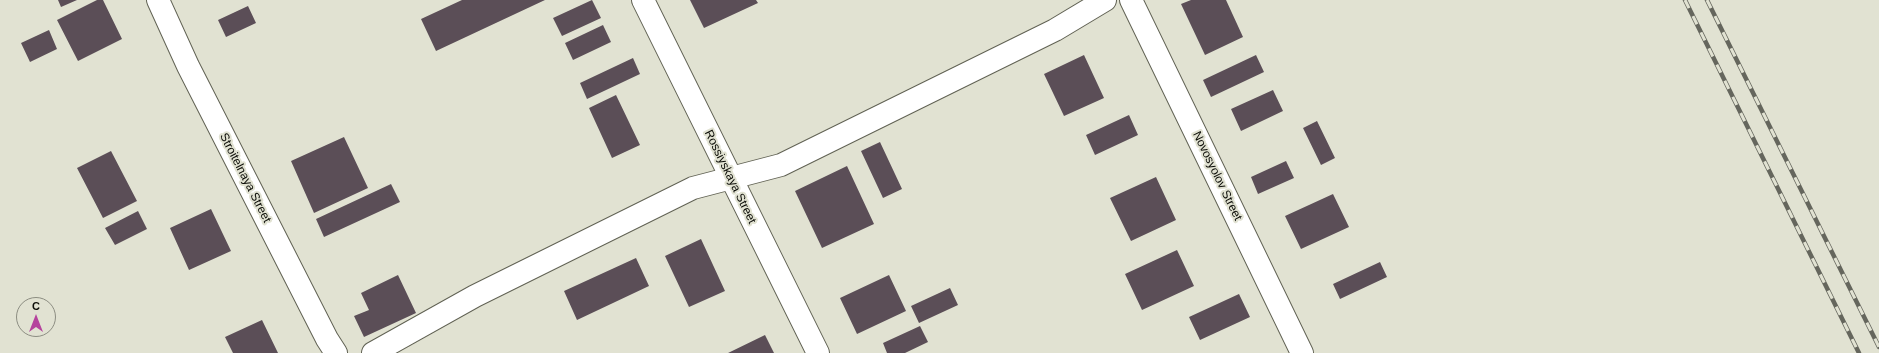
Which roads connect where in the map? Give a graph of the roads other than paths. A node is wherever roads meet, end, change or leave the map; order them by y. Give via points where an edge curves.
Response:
1 (158, 0) edge
2 (642, 0) edge
3 (1105, 0) edge
4 (1132, 0) edge
5 (730, 178) junction
6 (336, 353) edge
7 (373, 353) edge
8 (818, 353) edge
9 (1302, 353) edge

1 - 6 street, Stroitelnaya Street via 188,66
2 - 5 street, Rossiyskaya Street
3 - 5 street via 1055,30 781,164
4 - 9 street, Novosyolov Street
5 - 7 street via 693,188 475,296
5 - 8 street, Rossiyskaya Street

